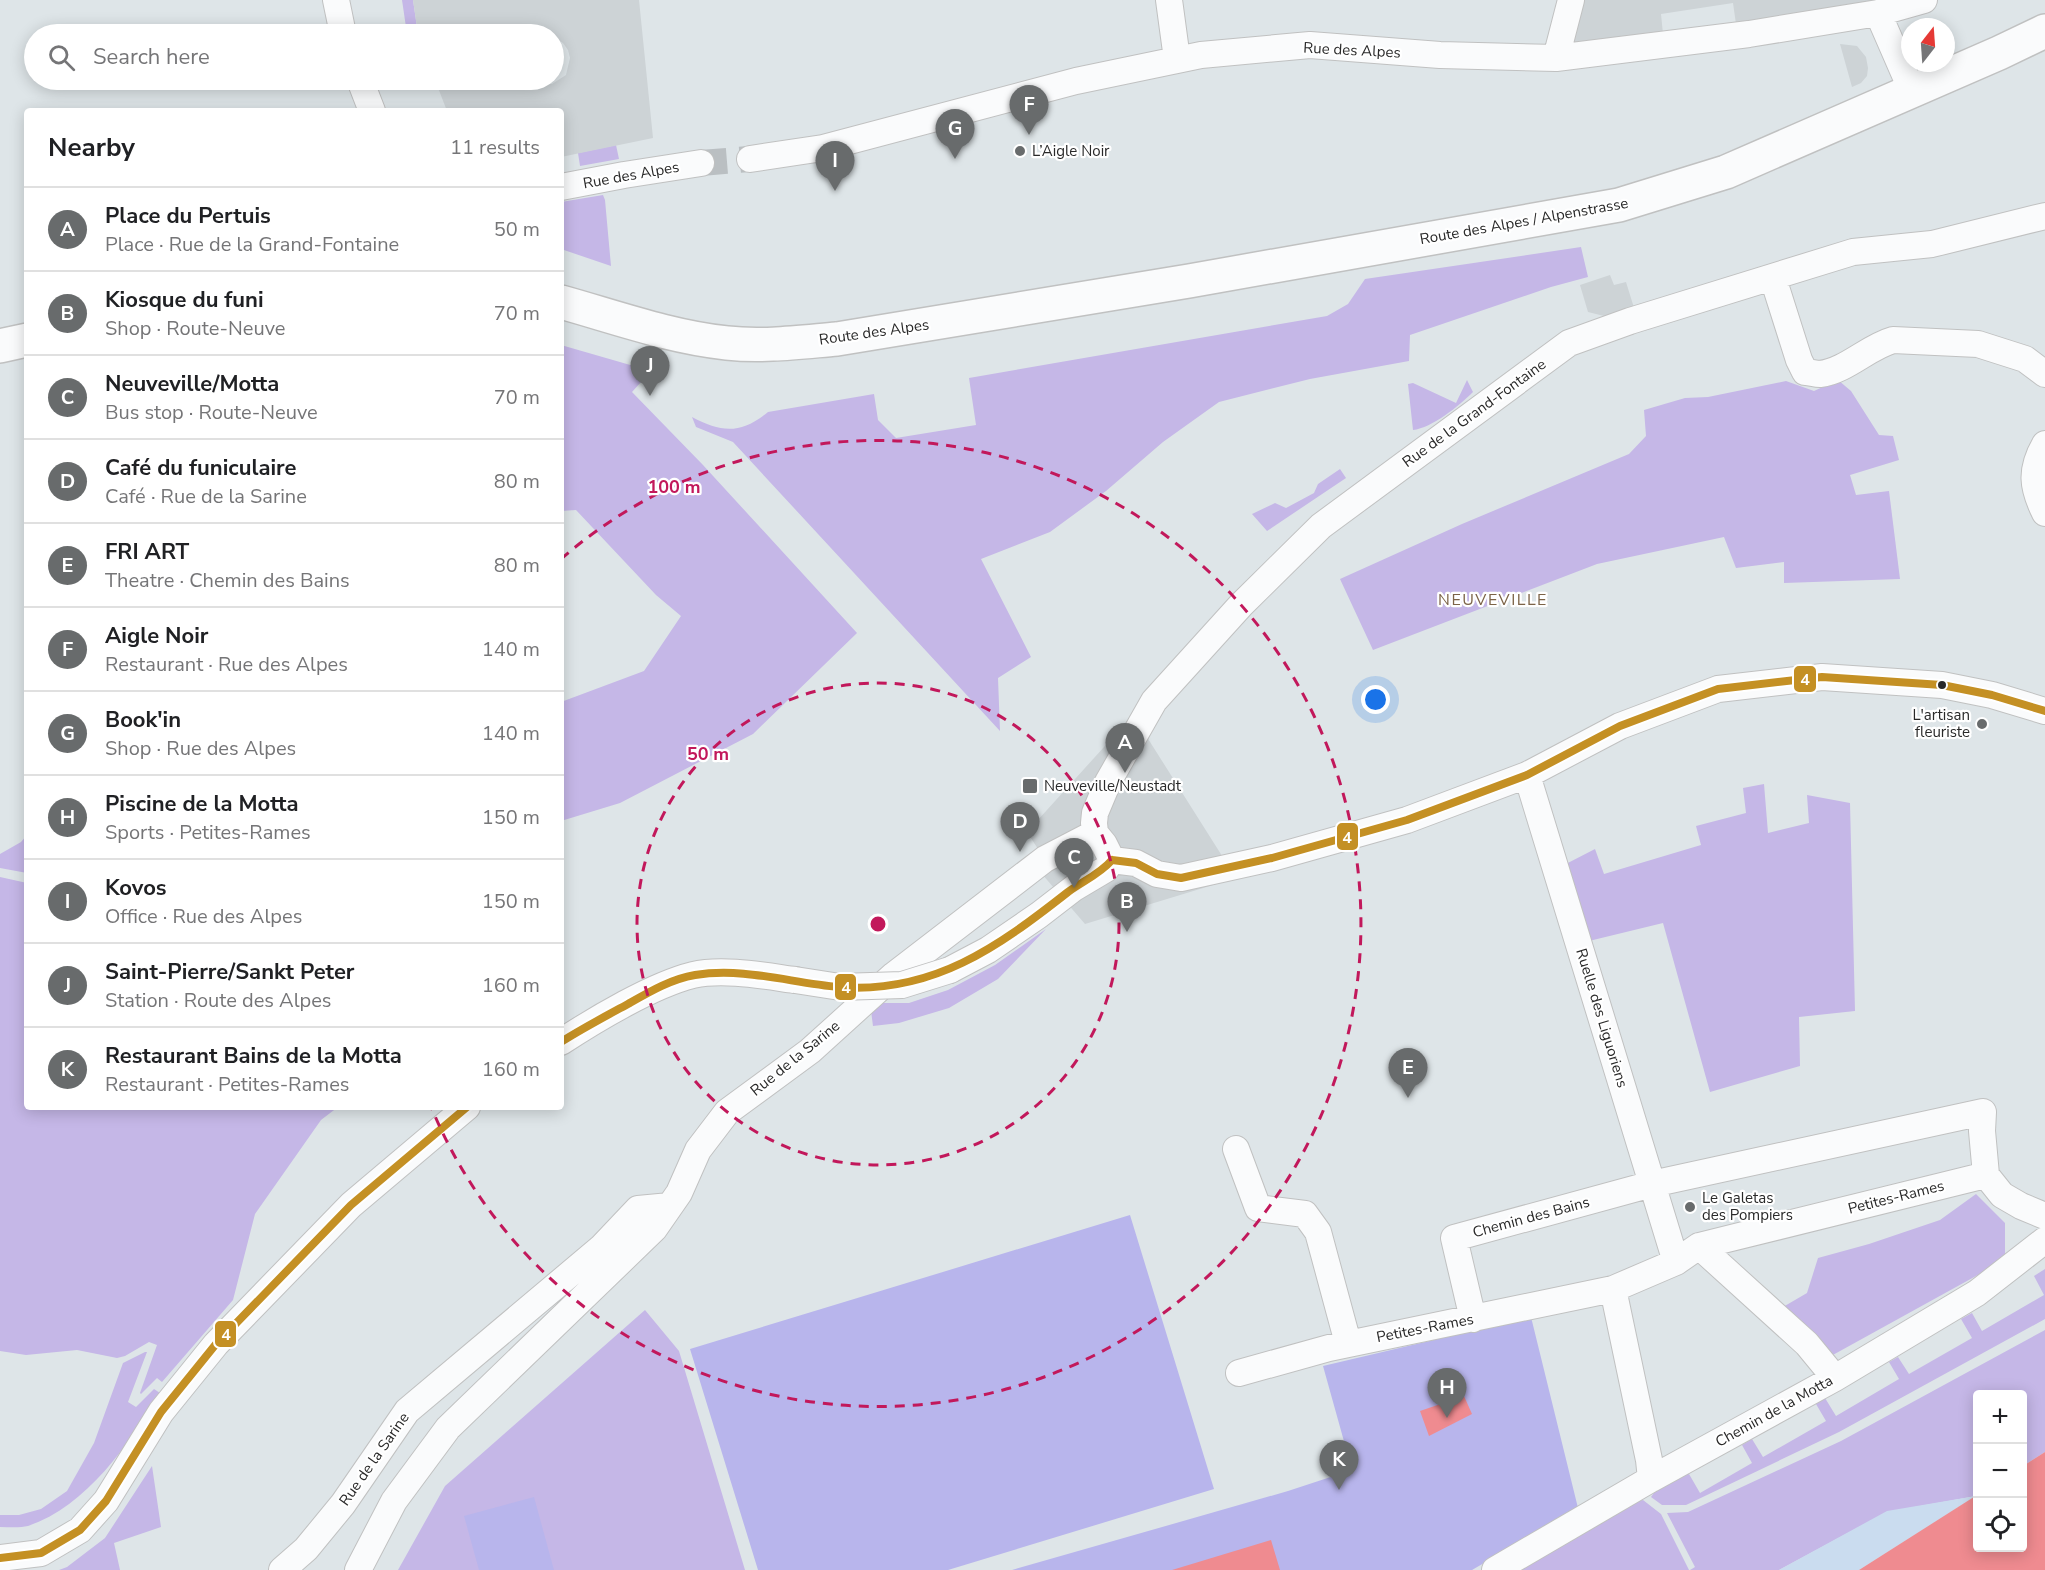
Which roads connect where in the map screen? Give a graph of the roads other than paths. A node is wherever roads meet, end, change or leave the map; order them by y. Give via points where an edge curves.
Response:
1 (336, 0) edge
2 (1169, 0) edge
3 (1571, 0) edge
4 (1924, 0) edge
5 (1878, 13) junction
6 (341, 24) edge
7 (2045, 30) edge
8 (1556, 58) junction
9 (1178, 59) junction
10 (364, 90) edge
11 (1912, 91) junction
12 (371, 108) edge
13 (750, 159) tunnel mouth
14 (701, 163) tunnel mouth
15 (564, 186) edge
16 (2045, 216) edge
17 (1773, 278) junction
18 (1189, 281) joint
19 (564, 303) edge
20 (24, 341) edge
21 (0, 346) edge
22 (2045, 374) edge
23 (2045, 444) edge
24 (2045, 513) edge
25 (2045, 711) edge
26 (1527, 775) junction
27 (1095, 833) junction
28 (1112, 860) junction
29 (564, 1040) edge
30 (463, 1110) edge
31 (1236, 1149) dead end
32 (1986, 1175) junction
33 (1652, 1184) junction
34 (670, 1206) junction
35 (2045, 1216) edge
36 (2045, 1240) edge
37 (1699, 1246) junction
38 (1676, 1262) junction
39 (1613, 1289) junction
40 (1473, 1319) junction
41 (1348, 1343) junction
42 (1239, 1373) dead end
43 (1835, 1378) junction
44 (1651, 1479) junction
45 (0, 1558) edge
46 (282, 1570) edge
47 (358, 1570) edge
48 (1495, 1570) edge

1 - 6 street
2 - 9 street
3 - 8 street
4 - 5 street, Rue des Alpes
5 - 8 street, Rue des Alpes
5 - 11 street
7 - 11 main road, Route des Alpes / Alpenstrasse
8 - 9 street, Rue des Alpes via 1440,55 1310,45
9 - 13 street, Rue des Alpes via 1065,84 823,148
10 - 12 street
11 - 18 main road, Route des Alpes / Alpenstrasse via 1726,172 1619,205
14 - 15 street, Rue des Alpes
16 - 17 street, Rue de la Grand-Fontaine via 1932,244 1853,252
17 - 22 street via 1805,372 1819,374 1836,369 1882,343 1905,340 1978,344 2025,359
17 - 27 street, Rue de la Grand-Fontaine via 1569,343 1322,526 1241,605 1154,701 1099,802
18 - 19 main road, Route des Alpes via 837,339 779,344 685,337
20 - 21 main road
23 - 24 street via 2034,471 2035,494
25 - 26 street via 1942,685 1822,677 1718,689 1620,726
26 - 28 street via 1407,820 1191,876 1156,874 1136,863
26 - 33 street, Ruelle des Liguoriens
27 - 28 street
27 - 34 street, Rue de la Sarine via 1045,859 894,975 810,1051 727,1112 698,1150
28 - 29 street, bridge via 1106,869 988,950 931,978 893,986 840,987 752,974 695,975 661,986
30 - 45 street via 351,1205 216,1344 161,1412 106,1501 80,1530 41,1553
31 - 41 street via 1258,1208 1305,1214 1318,1232
32 - 33 street via 1983,1112
32 - 35 street via 2002,1195
32 - 37 street, Petites-Rames
33 - 38 street, Ruelle des Liguoriens
33 - 40 street, Chemin des Bains via 1454,1238
34 - 46 street, Rue de la Sarine via 638,1209 602,1246 407,1411 343,1504 306,1549
34 - 47 street, Rue de la Sarine via 654,1229 448,1428 394,1501
36 - 43 street, Chemin de la Motta via 1977,1293
37 - 38 street, Petites-Rames
37 - 43 street via 1807,1344
38 - 39 street, Petites-Rames
39 - 40 street, Petites-Rames
39 - 44 street
40 - 41 street, Petites-Rames
41 - 42 street, Petites-Rames
43 - 44 street, Chemin de la Motta
44 - 48 street, Chemin de la Motta

